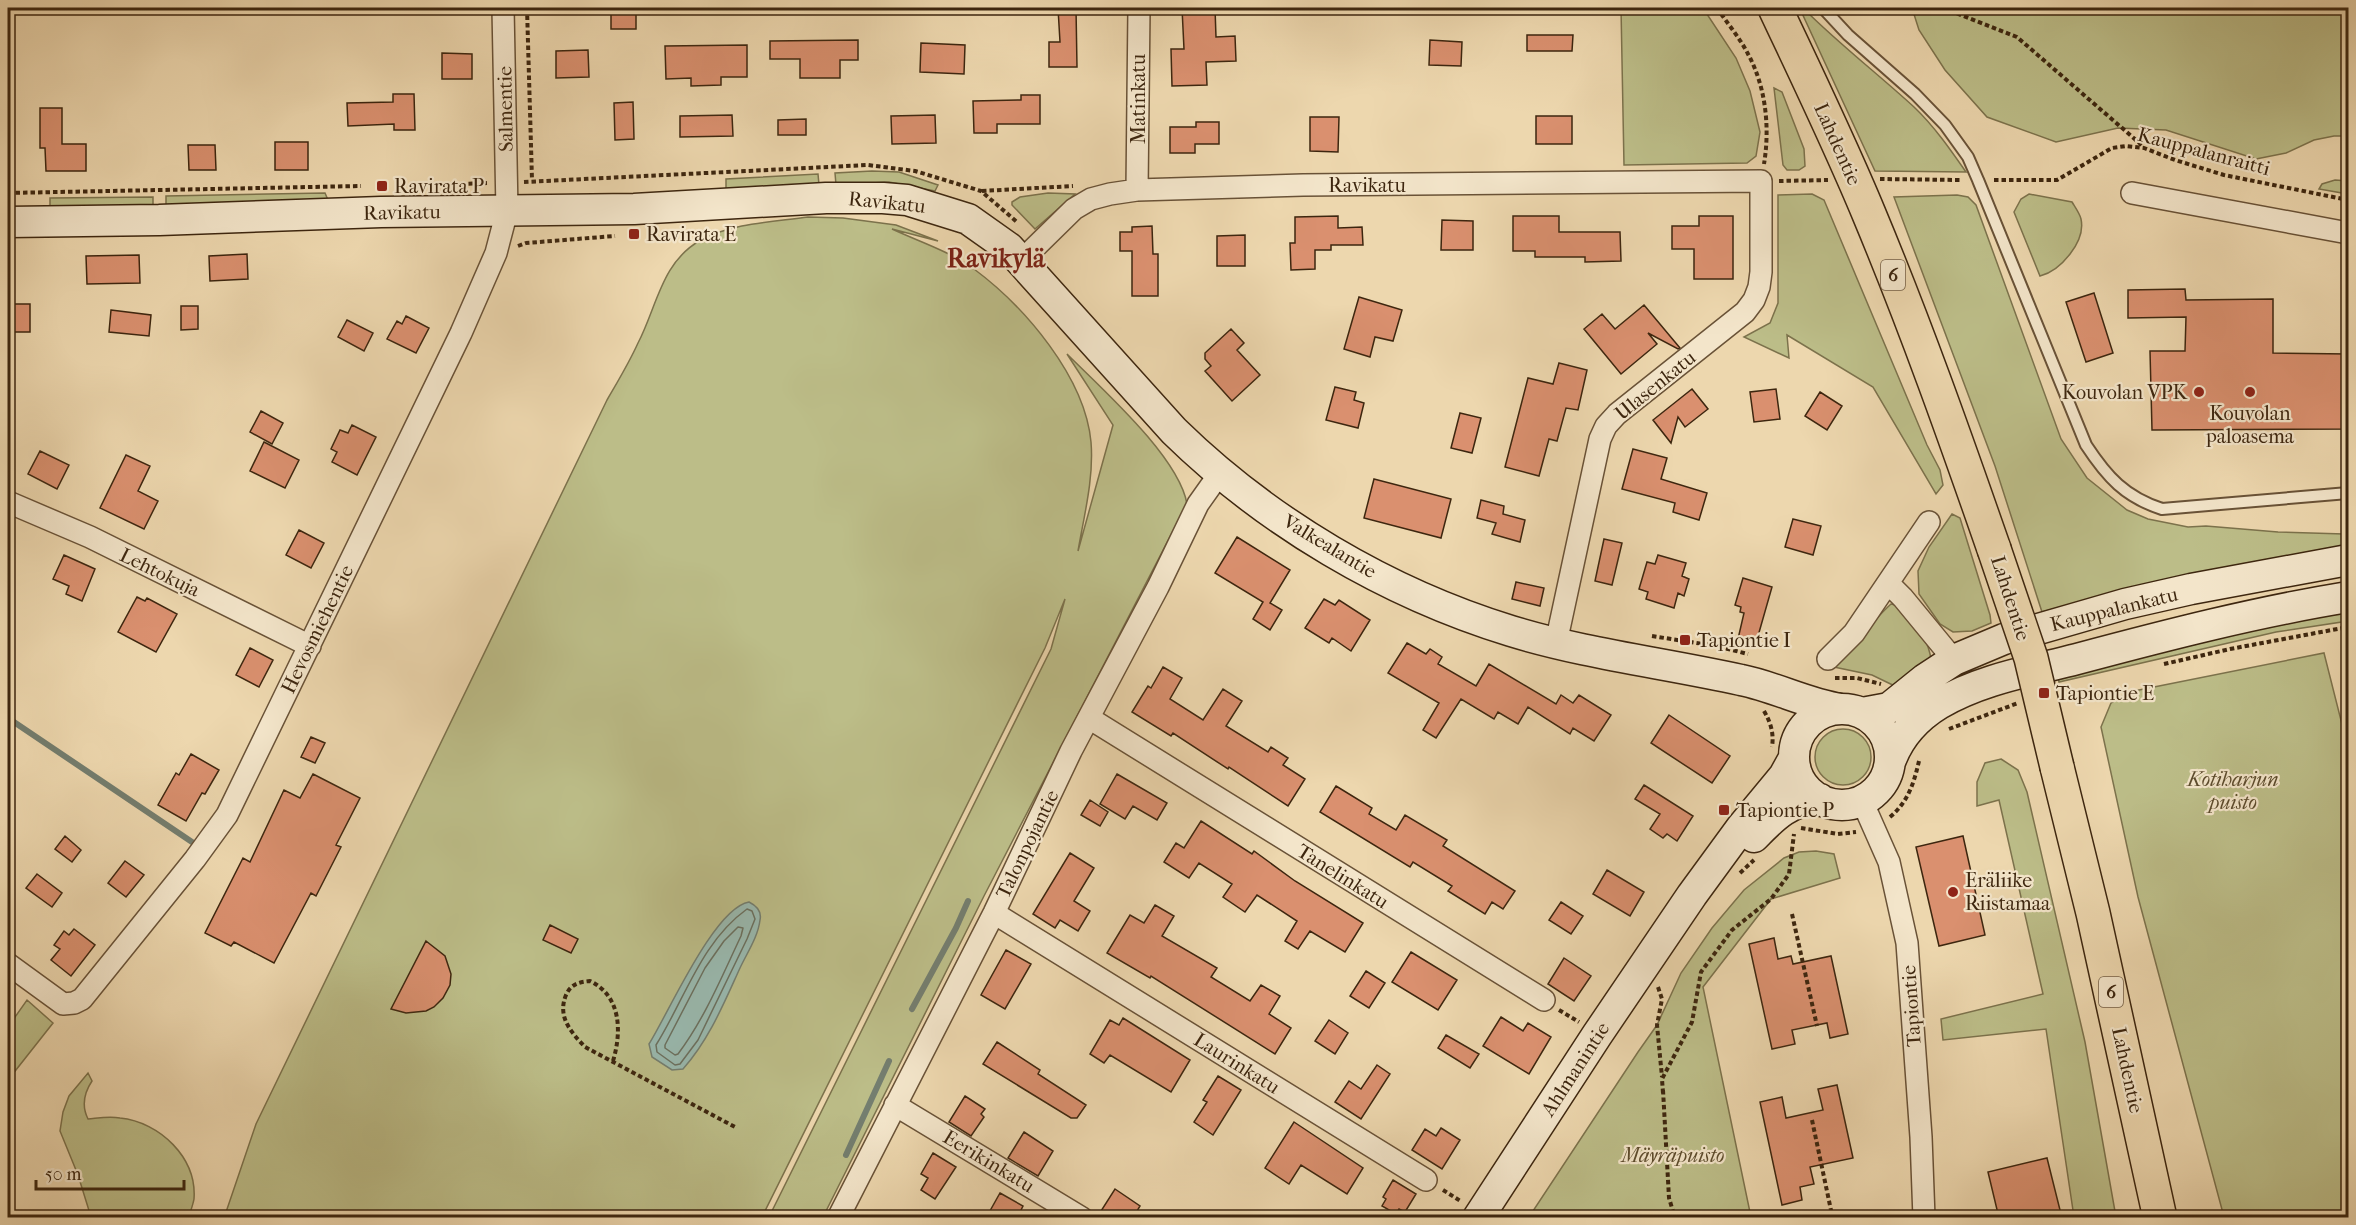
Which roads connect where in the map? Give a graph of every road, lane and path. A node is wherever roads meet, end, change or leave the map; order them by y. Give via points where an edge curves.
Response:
1 (503, 8) edge
2 (527, 8) edge
3 (1139, 8) edge
4 (1717, 8) edge
5 (1774, 8) edge
6 (1823, 8) edge
7 (1943, 8) edge
8 (2144, 148) junction
9 (1879, 179) dead end
10 (532, 180) dead end
11 (1832, 180) dead end
12 (1978, 180) junction
13 (1761, 181) junction
14 (493, 183) dead end
15 (460, 184) dead end
16 (372, 186) dead end
17 (1137, 190) junction
18 (981, 191) dead end
19 (2132, 192) dead end
20 (8, 193) edge
21 (1110, 194) junction
22 (2349, 200) edge
23 (507, 211) junction
24 (8, 222) edge
25 (2349, 232) edge
26 (624, 235) dead end
27 (512, 248) dead end
28 (1022, 260) junction
29 (1221, 473) junction
30 (2349, 493) edge
31 (8, 502) edge
32 (1929, 522) dead end
33 (2349, 560) edge
34 (1888, 583) junction
35 (2349, 597) edge
36 (2349, 627) edge
37 (1556, 643) junction
38 (310, 646) junction
39 (1828, 659) dead end
40 (1954, 660) junction
41 (2163, 664) dead end
42 (1730, 678) junction
43 (2024, 700) dead end
44 (1852, 711) junction
45 (1089, 718) junction
46 (1942, 732) dead end
47 (1795, 752) junction
48 (1920, 757) dead end
49 (1890, 762) junction
50 (1820, 799) junction
51 (1862, 801) junction
52 (1886, 819) dead end
53 (1795, 827) junction
54 (1862, 830) dead end
55 (1786, 833) dead end
56 (1761, 853) dead end
57 (1738, 876) dead end
58 (994, 913) junction
59 (1792, 914) dead end
60 (1674, 922) junction
61 (8, 964) edge
62 (1655, 979) dead end
63 (1544, 1000) joint
64 (1817, 1026) dead end
65 (1597, 1035) junction
66 (613, 1061) junction
67 (1662, 1079) junction
68 (895, 1105) junction
69 (1812, 1120) dead end
70 (735, 1126) dead end
71 (1426, 1180) joint
72 (1480, 1215) edge
73 (1832, 1215) dead end
74 (838, 1218) edge
75 (1082, 1218) edge
76 (1675, 1218) edge
77 (1924, 1218) edge
78 (2160, 1218) edge

1 - 23 street, Salmentie
2 - 10 path
3 - 17 street, Matinkatu
4 - 13 path via 1749,55 1759,81 1768,140
5 - 78 highway, Lahdentie / 6, bridge via 1869,213 1918,337 2031,658 2093,913
6 - 12 lane via 1945,125 1968,157
7 - 8 path via 2018,37
8 - 12 path, Kauppalanraitti via 2112,148 2057,180
8 - 22 path, Kauppalanraitti via 2224,175
9 - 12 path, Kauppalanraitti
11 - 13 path
12 - 30 lane via 2086,445 2101,468 2125,492 2162,509
13 - 17 street, Ravikatu
13 - 37 street, Ulasenkatu via 1761,272 1754,300 1732,323 1617,414 1600,439
14 - 15 path
16 - 20 path
17 - 21 street, Ravikatu
18 - 21 path via 1066,185
19 - 25 street
21 - 28 street, Ravikatu via 1074,209
23 - 24 street, Ravikatu
23 - 28 street, Ravikatu via 634,210 883,198 933,206 968,219
23 - 38 street, Hevosmiehentie via 496,253 461,333
26 - 27 path via 526,243
28 - 29 street, Valkealantie via 1174,431
29 - 37 street, Valkealantie via 1320,543 1408,592 1473,618
29 - 45 street, Talonpojantie via 1198,504
31 - 38 street, Lehtokuja via 90,537
32 - 34 street
33 - 40 street, Kauppalankatu via 2126,604 2004,639
34 - 39 street via 1854,633
34 - 40 street
35 - 49 street, Kauppalankatu via 2216,622 1999,678 1938,705 1902,736
36 - 41 path
37 - 42 street, Valkealantie
38 - 61 street, Hevosmiehentie via 226,815 82,999 63,1004
40 - 44 street, Kauppalankatu via 1889,708
42 - 44 street, Valkealantie via 1822,706
42 - 47 street, Valkealantie via 1750,685 1774,701 1791,723
43 - 46 path
44 - 47 street via 1826,711 1814,717 1804,727
44 - 49 street via 1878,725 1890,747
45 - 58 street, Talonpojantie
45 - 63 street, Tanelinkatu
47 - 50 street via 1797,770 1806,788
47 - 60 street, Ahlmanintie via 1784,776 1741,828
48 - 52 path via 1909,793
49 - 51 street via 1886,778 1876,792
50 - 51 street via 1838,805
50 - 60 street, Ahlmanintie via 1799,802 1772,818
51 - 77 street, Tapiontie via 1889,862 1907,943
53 - 54 path via 1839,834
53 - 55 path
53 - 67 path via 1789,874 1771,899 1732,930 1701,972 1692,1022
56 - 57 path
58 - 68 street, Talonpojantie
58 - 71 street, Laurinkatu
59 - 64 path
60 - 65 street, Ahlmanintie
62 - 67 path via 1662,999 1657,1025
63 - 65 path
65 - 72 street, Ahlmanintie
66 - 66 path via 585,1047 571,1031 562,1004 574,985 590,981 611,999 620,1033
66 - 70 path
67 - 76 path via 1670,1198
68 - 74 street, Talonpojantie
68 - 75 street, Eerikinkatu
69 - 73 path
71 - 72 path

